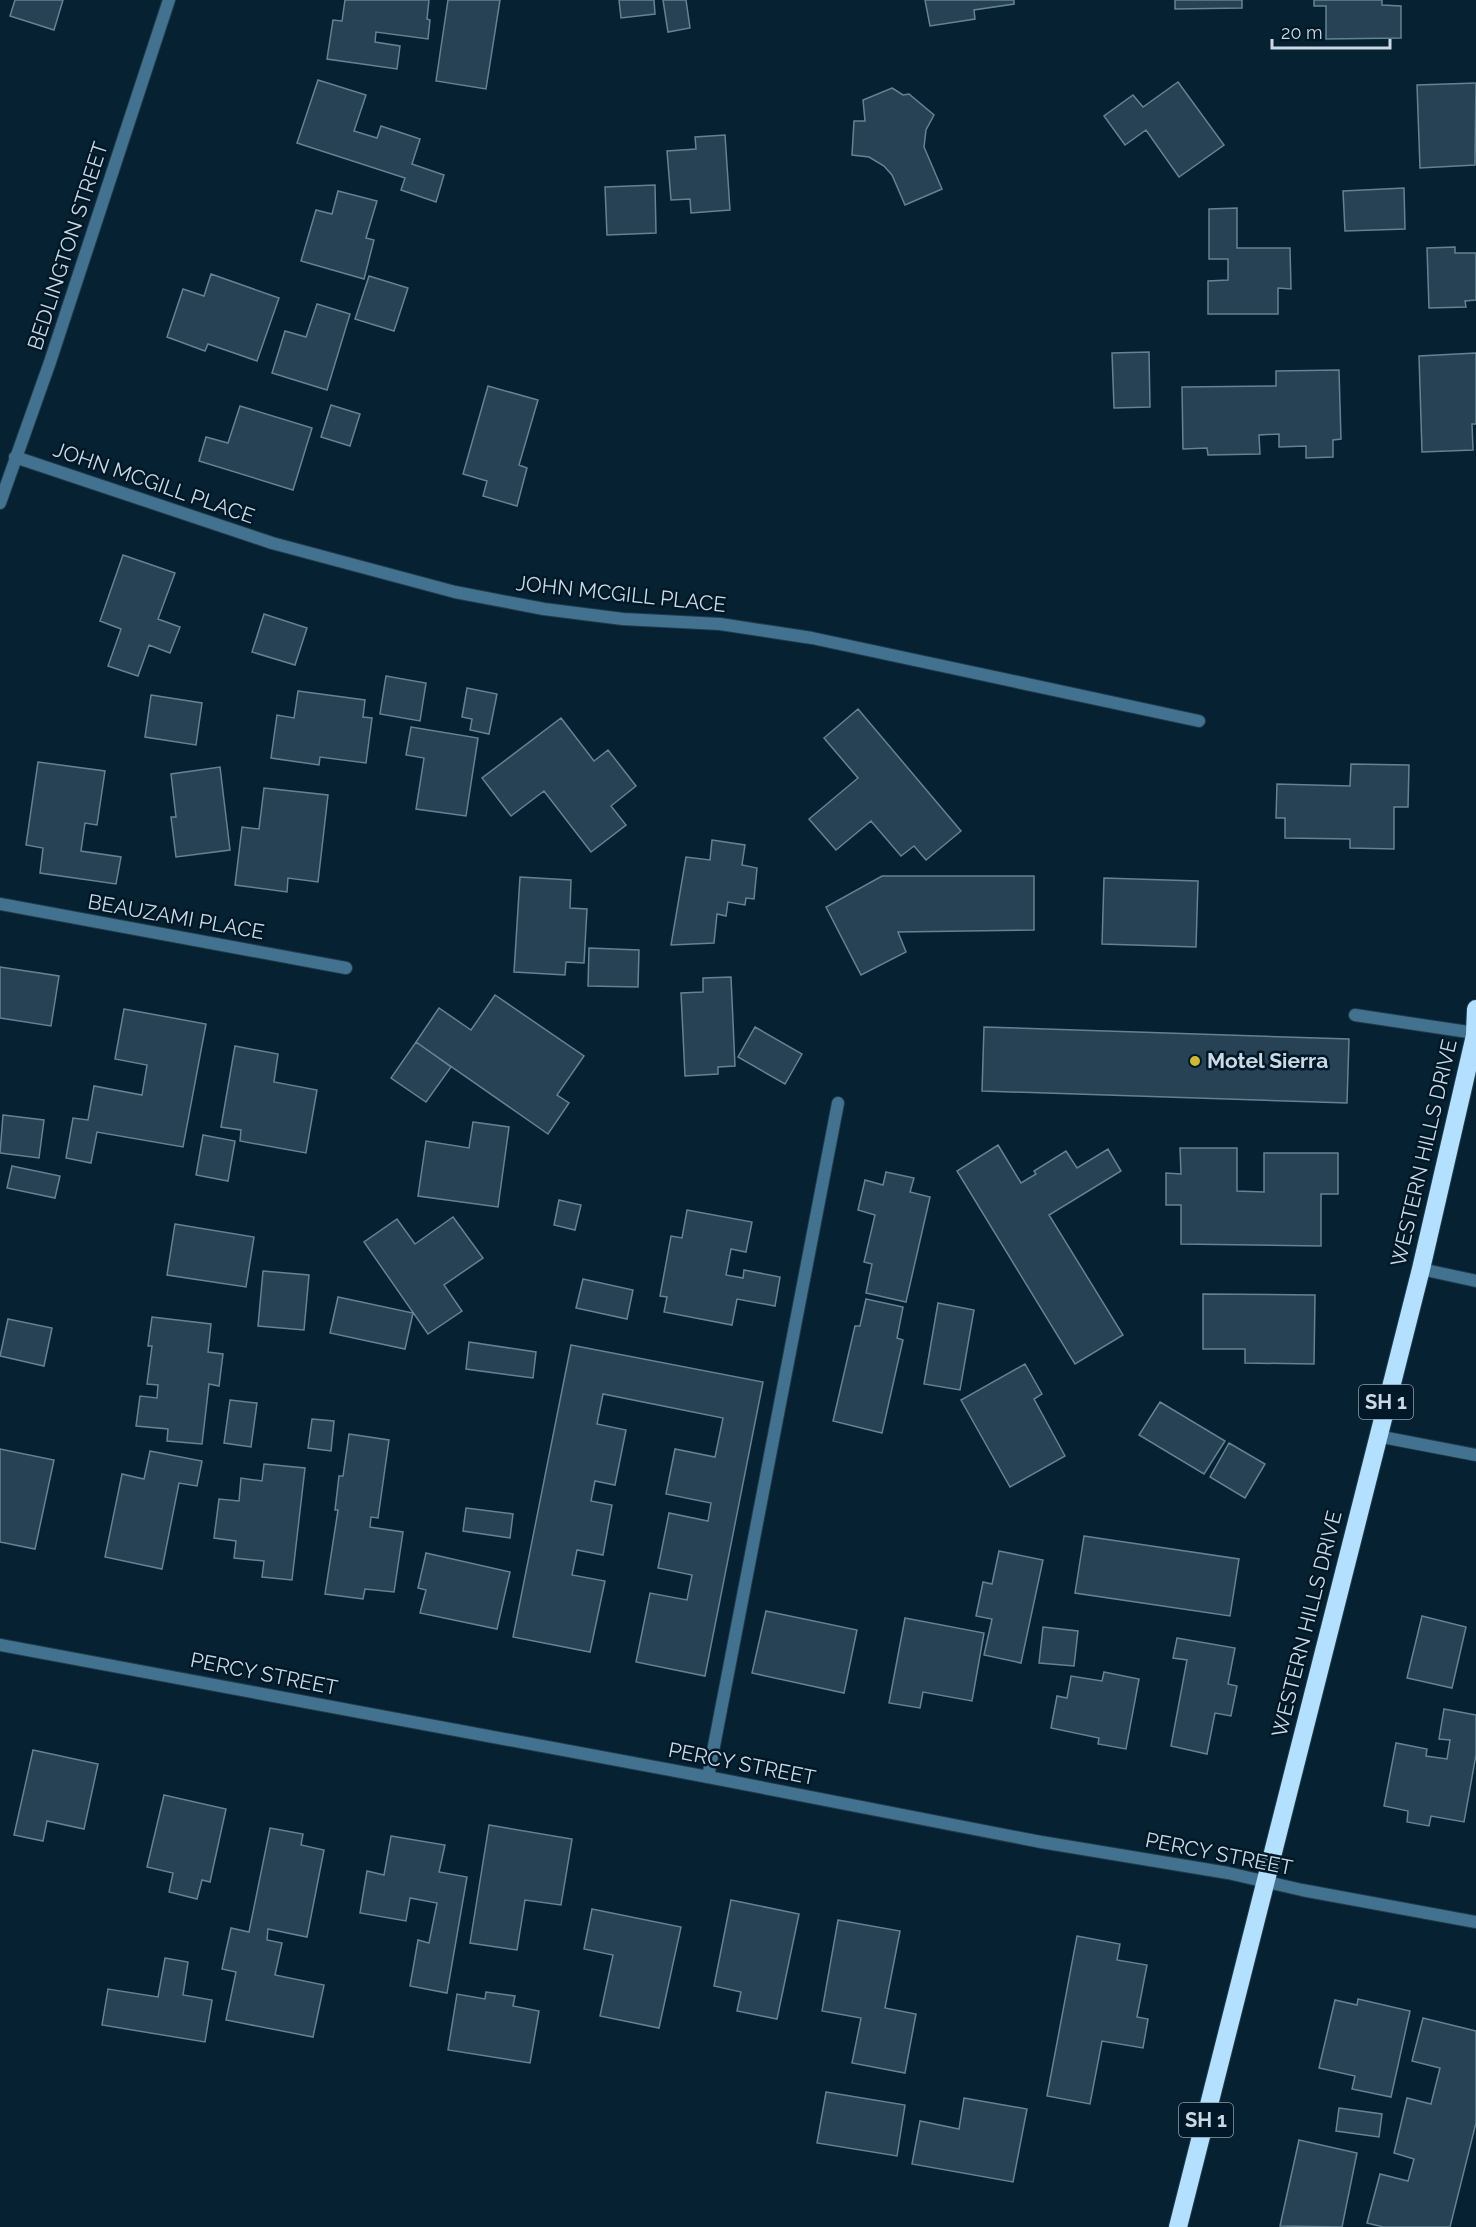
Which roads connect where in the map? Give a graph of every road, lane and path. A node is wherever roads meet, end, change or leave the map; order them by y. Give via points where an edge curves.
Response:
1 (169, 0) edge
2 (15, 457) junction
3 (0, 503) edge
4 (1199, 721) dead end
5 (0, 904) edge
6 (346, 968) dead end
7 (1476, 1009) edge
8 (1355, 1015) dead end
9 (1475, 1032) edge
10 (838, 1103) dead end
11 (1421, 1269) junction
12 (1476, 1281) edge
13 (1377, 1436) junction
14 (1476, 1455) edge
15 (0, 1645) edge
16 (708, 1777) junction
17 (1266, 1882) junction
18 (1476, 1922) edge
19 (1178, 2227) edge

1 - 2 street, BEDLINGTON STREET
2 - 3 street, BEDLINGTON STREET
2 - 4 street, JOHN MCGILL PLACE via 272,543 455,592 544,609 623,619 720,624 812,638
5 - 6 street, BEAUZAMI PLACE
7 - 9 highway, SH 1
8 - 9 street
9 - 11 highway, WESTERN HILLS DRIVE / SH 1
10 - 16 street
11 - 12 street
11 - 13 highway, WESTERN HILLS DRIVE / SH 1
13 - 14 street
13 - 17 highway, WESTERN HILLS DRIVE / SH 1
15 - 16 street, PERCY STREET
16 - 17 street, PERCY STREET
17 - 18 street, PERCY STREET
17 - 19 highway, WESTERN HILLS DRIVE / SH 1

